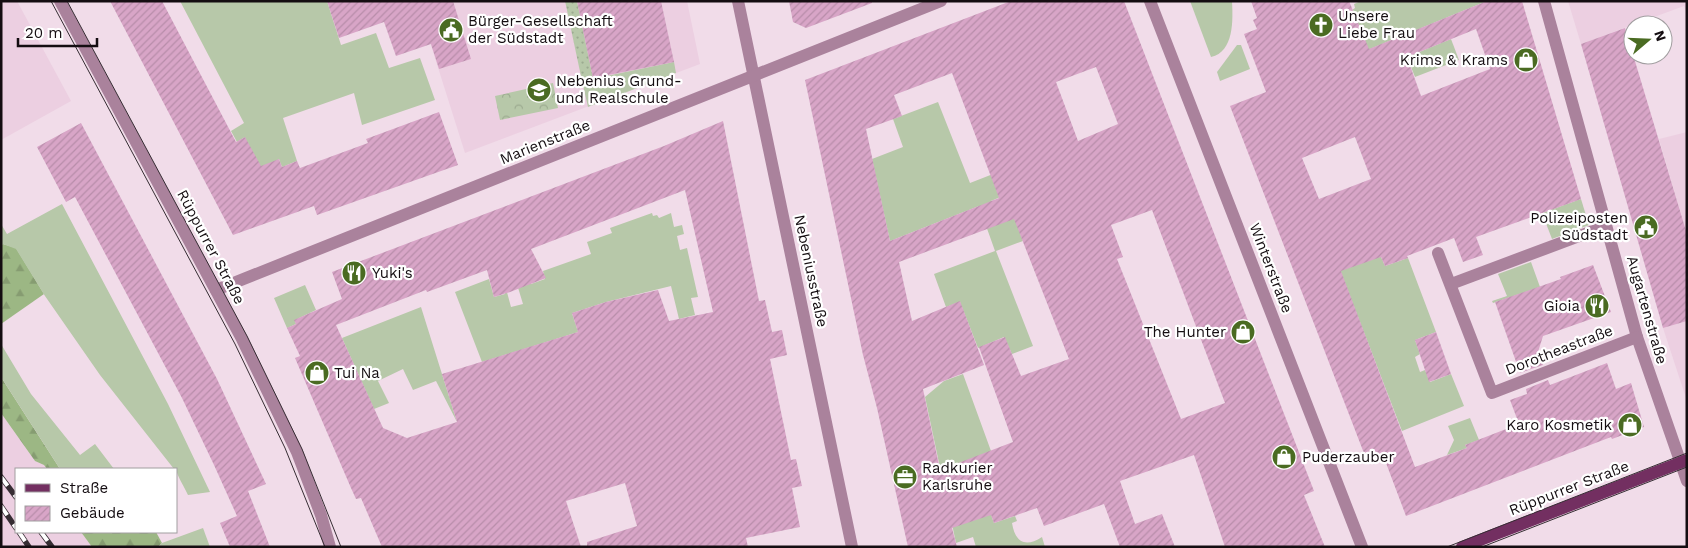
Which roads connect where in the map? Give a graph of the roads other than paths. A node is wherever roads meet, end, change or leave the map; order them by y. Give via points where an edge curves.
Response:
1 (60, 1) edge
2 (738, 1) edge
3 (941, 1) edge
4 (1150, 1) edge
5 (1544, 1) edge
6 (754, 76) junction
7 (1606, 226) junction
8 (1438, 253) dead end
9 (1451, 284) junction
10 (216, 290) junction
11 (1637, 337) junction
12 (1683, 461) edge
13 (1687, 482) edge
14 (321, 515) junction
15 (330, 547) edge
16 (338, 547) edge
17 (852, 547) edge
18 (1362, 547) edge
19 (1462, 547) edge

1 - 10 street, Rüppurrer Straße
2 - 6 street, Nebeniusstraße
3 - 6 street, Marienstraße
4 - 18 street, Winterstraße
5 - 7 street, Augartenstraße
6 - 10 street, Marienstraße
6 - 17 street, Nebeniusstraße
7 - 9 street
7 - 11 street, Augartenstraße
8 - 9 street
9 - 11 street, Dorotheastraße via 1492,394
10 - 14 street, Rüppurrer Straße via 296,452
11 - 12 street, Augartenstraße
12 - 13 street, Augartenstraße
12 - 19 main road, Rüppurrer Straße
14 - 15 street, Rüppurrer Straße
14 - 16 street, Rüppurrer Straße

